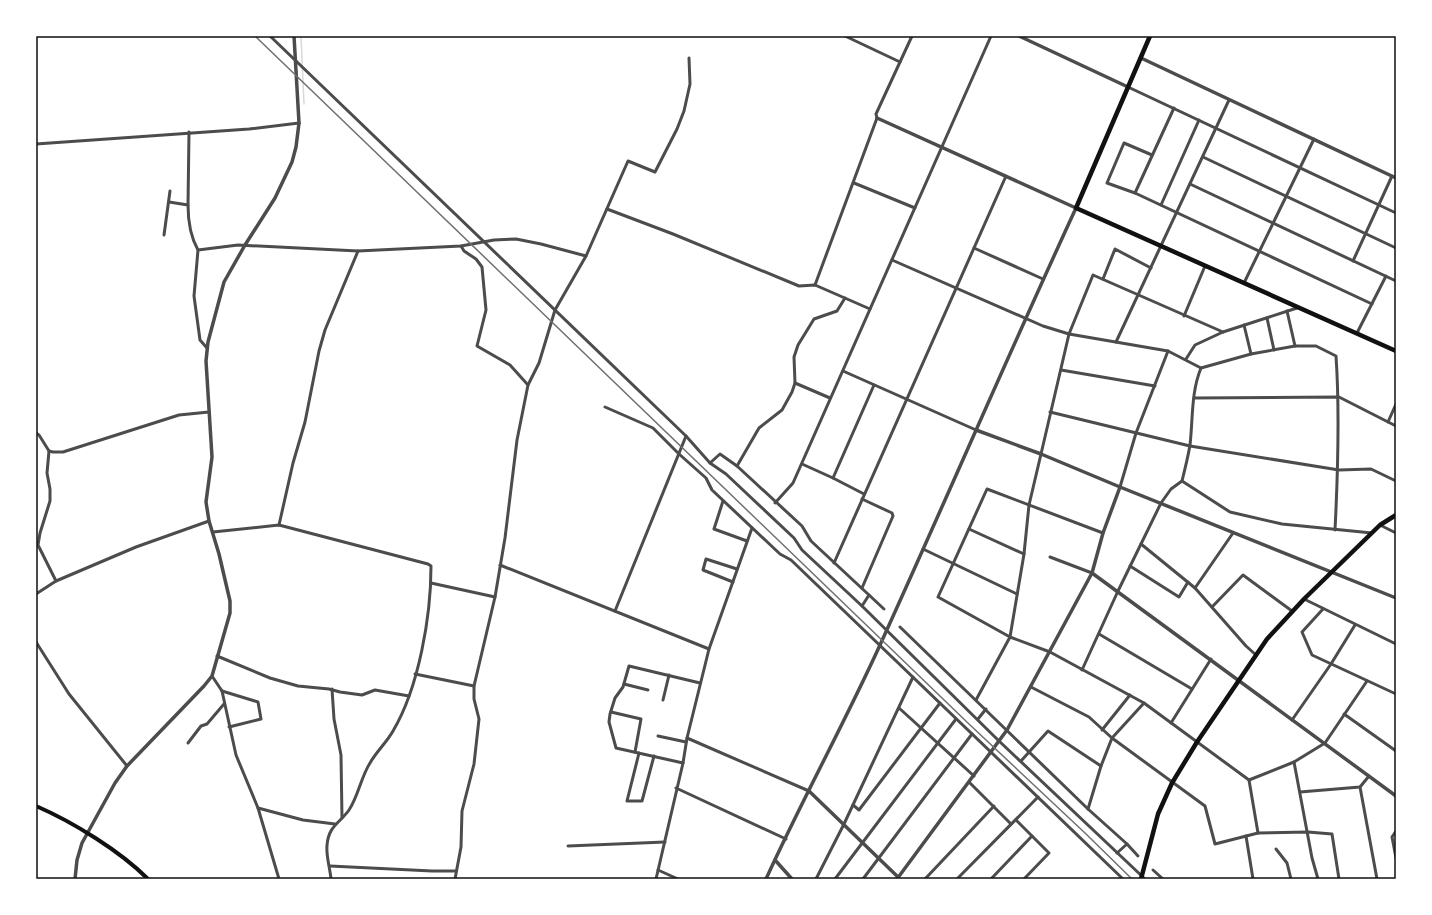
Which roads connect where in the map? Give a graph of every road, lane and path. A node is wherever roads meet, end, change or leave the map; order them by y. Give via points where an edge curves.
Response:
1 (270, 36) edge
2 (294, 36) edge
3 (845, 36) edge
4 (912, 36) edge
5 (991, 36) edge
6 (1019, 36) edge
7 (1150, 36) edge
8 (689, 58) dead end
9 (1141, 58) junction
10 (295, 62) junction
11 (900, 62) junction
12 (1128, 87) junction
13 (1229, 100) junction
14 (1174, 108) junction
15 (877, 118) junction
16 (1199, 120) junction
17 (299, 123) junction
18 (1216, 128) junction
19 (189, 132) junction
20 (1314, 139) junction
21 (36, 144) edge
22 (942, 147) junction
23 (1152, 155) junction
24 (1203, 157) junction
25 (1300, 168) junction
26 (1006, 176) junction
27 (1394, 177) edge
28 (854, 183) junction
29 (1190, 184) junction
30 (170, 191) dead end
31 (1135, 193) junction
32 (1286, 196) junction
33 (169, 202) junction
34 (188, 205) junction
35 (1160, 205) junction
36 (1379, 205) junction
37 (915, 208) junction
38 (1076, 208) junction
39 (607, 209) junction
40 (1177, 213) junction
41 (1396, 213) edge
42 (1273, 223) junction
43 (1365, 234) junction
44 (164, 235) dead end
45 (483, 242) junction
46 (245, 245) junction
47 (461, 246) junction
48 (1162, 246) junction
49 (974, 248) junction
50 (1396, 248) edge
51 (198, 250) junction
52 (358, 251) junction
53 (1260, 251) junction
54 (586, 256) junction
55 (892, 260) junction
56 (1353, 261) junction
57 (1205, 266) junction
58 (1151, 268) junction
59 (1386, 276) junction
60 (1043, 279) junction
61 (1103, 279) junction
62 (1396, 281) edge
63 (1244, 284) junction
64 (815, 285) junction
65 (956, 288) junction
66 (1138, 296) junction
67 (845, 298) junction
68 (1372, 304) junction
69 (1297, 308) junction
70 (870, 309) junction
71 (556, 310) junction
72 (1287, 311) junction
73 (1184, 316) junction
74 (1267, 318) junction
75 (1024, 319) junction
76 (1244, 325) junction
77 (1223, 332) junction
78 (1357, 333) junction
79 (1069, 334) junction
80 (1116, 342) junction
81 (1295, 346) junction
82 (207, 348) junction
83 (1274, 350) junction
84 (1168, 351) junction
85 (1396, 351) edge
86 (1251, 354) junction
87 (1186, 359) junction
88 (1201, 368) junction
89 (1061, 370) junction
90 (843, 371) junction
91 (795, 383) junction
92 (528, 384) junction
93 (874, 385) junction
94 (1155, 386) junction
95 (1339, 397) junction
96 (830, 398) junction
97 (1194, 398) junction
98 (907, 400) junction
99 (1396, 404) edge
100 (605, 407) dead end
101 (209, 412) junction
102 (1050, 412) junction
103 (1388, 422) junction
104 (1396, 426) edge
105 (976, 430) junction
106 (36, 433) edge
107 (1136, 434) junction
108 (686, 436) junction
109 (1190, 446) junction
110 (49, 451) junction
111 (679, 454) junction
112 (1040, 454) junction
113 (710, 463) junction
114 (802, 464) junction
115 (737, 466) junction
116 (1338, 470) junction
117 (833, 478) junction
118 (1182, 481) junction
119 (1396, 481) edge
120 (1120, 487) junction
121 (864, 494) junction
122 (862, 499) junction
123 (724, 501) junction
124 (775, 503) junction
125 (1161, 503) junction
126 (1029, 504) junction
127 (1396, 515) edge
128 (209, 521) junction
129 (279, 525) junction
130 (1380, 525) junction
131 (752, 528) junction
132 (969, 529) junction
133 (1335, 530) junction
134 (213, 532) junction
135 (1103, 533) junction
136 (1233, 533) junction
137 (1372, 533) junction
138 (1396, 533) edge
139 (747, 541) junction
140 (1141, 544) junction
141 (924, 549) junction
142 (1024, 554) junction
143 (1050, 557) dead end
144 (834, 563) junction
145 (953, 563) junction
146 (500, 565) junction
147 (1130, 566) junction
148 (737, 569) junction
149 (1332, 572) junction
150 (1092, 573) junction
151 (56, 580) junction
152 (733, 582) junction
153 (1188, 582) junction
154 (431, 583) junction
155 (862, 588) junction
156 (1195, 588) junction
157 (1118, 591) junction
158 (36, 594) edge
159 (1017, 594) junction
160 (868, 595) junction
161 (495, 597) junction
162 (1396, 598) edge
163 (1304, 599) junction
164 (862, 606) junction
165 (1212, 607) junction
166 (884, 609) dead end
167 (1323, 609) junction
168 (615, 611) junction
169 (1292, 611) junction
170 (1355, 625) junction
171 (900, 627) dead end
172 (887, 630) junction
173 (1099, 634) junction
174 (1010, 637) junction
175 (36, 642) edge
176 (1396, 644) edge
177 (880, 646) junction
178 (709, 649) junction
179 (1050, 652) junction
180 (1256, 655) junction
181 (217, 656) junction
182 (1211, 659) junction
183 (1331, 664) junction
184 (1082, 670) junction
185 (415, 674) junction
186 (669, 675) junction
187 (212, 676) junction
188 (913, 677) junction
189 (1239, 680) junction
190 (1367, 680) junction
191 (700, 683) junction
192 (624, 684) junction
193 (474, 686) junction
194 (1031, 687) junction
195 (1192, 689) junction
196 (332, 690) junction
197 (648, 690) dead end
198 (222, 691) junction
199 (1396, 694) edge
200 (409, 696) junction
201 (1130, 696) junction
202 (664, 700) dead end
203 (976, 700) junction
204 (940, 703) junction
205 (1144, 703) junction
206 (224, 704) junction
207 (899, 708) junction
208 (986, 709) junction
209 (611, 712) junction
210 (1344, 714) junction
211 (956, 719) junction
212 (978, 719) junction
213 (1292, 720) junction
214 (1171, 723) junction
215 (229, 727) junction
216 (921, 728) junction
217 (1007, 730) junction
218 (1102, 730) junction
219 (972, 734) junction
220 (658, 736) dead end
221 (687, 738) junction
222 (1112, 738) junction
223 (999, 740) junction
224 (686, 742) junction
225 (1197, 742) junction
226 (188, 743) dead end
227 (937, 743) junction
228 (1325, 743) junction
229 (1029, 751) junction
230 (1396, 751) edge
231 (634, 752) junction
232 (991, 752) junction
233 (639, 753) junction
234 (654, 756) junction
235 (954, 758) junction
236 (1021, 761) junction
237 (1294, 762) junction
238 (683, 763) junction
239 (127, 766) junction
240 (1101, 766) junction
241 (974, 776) junction
242 (1369, 776) junction
243 (1249, 780) junction
244 (970, 782) junction
245 (1172, 783) junction
246 (1360, 787) junction
247 (676, 788) junction
248 (809, 791) junction
249 (1300, 792) junction
250 (1396, 796) edge
251 (1038, 797) junction
252 (853, 805) junction
253 (36, 806) edge
254 (994, 806) junction
255 (258, 808) junction
256 (1088, 809) junction
257 (342, 818) junction
258 (1016, 820) junction
259 (335, 824) junction
260 (844, 824) junction
261 (1011, 824) junction
262 (1396, 831) edge
263 (1308, 832) junction
264 (87, 833) junction
265 (1258, 833) junction
266 (1032, 836) junction
267 (1246, 836) junction
268 (786, 839) junction
269 (665, 842) junction
270 (863, 842) junction
271 (1127, 844) junction
272 (568, 846) dead end
273 (1276, 849) dead end
274 (1117, 853) junction
275 (1138, 856) dead end
276 (879, 858) junction
277 (1396, 858) edge
278 (775, 860) junction
279 (330, 866) junction
280 (658, 870) junction
281 (1152, 870) dead end
282 (456, 871) junction
283 (898, 878) edge
284 (1142, 878) edge
285 (75, 879) edge
286 (148, 879) edge
287 (278, 879) edge
288 (331, 879) edge
289 (455, 879) edge
290 (656, 879) edge
291 (678, 879) edge
292 (766, 879) edge
293 (792, 879) edge
294 (816, 879) edge
295 (835, 879) edge
296 (863, 879) edge
297 (925, 879) edge
298 (957, 879) edge
299 (991, 879) edge
300 (1024, 879) edge
301 (1123, 879) edge
302 (1164, 879) edge
303 (1253, 879) edge
304 (1291, 879) edge
305 (1318, 879) edge
306 (1339, 879) edge
307 (1377, 879) edge

1 - 10 street
2 - 10 street
3 - 11 street
4 - 11 street
5 - 22 street
6 - 12 street
7 - 9 main road
8 - 39 street via 690,84 684,111 655,172 628,161
9 - 12 main road
9 - 13 street
10 - 17 street
10 - 45 street
11 - 15 street via 876,114
12 - 14 street
12 - 38 main road
13 - 18 street
13 - 20 street
14 - 16 street
14 - 23 street
15 - 22 street
15 - 28 street
16 - 18 street
16 - 35 street
17 - 19 street
17 - 46 street via 292,162 275,198
18 - 24 street
18 - 25 street
19 - 21 street
19 - 34 street
20 - 25 street
20 - 27 street
22 - 26 street
22 - 37 street
23 - 31 street
23 - 31 street via 1124,143 1107,184
24 - 29 street
24 - 32 street
25 - 32 street
25 - 36 street
26 - 38 street
26 - 49 street
27 - 36 street
28 - 37 street
28 - 64 street
29 - 40 street
29 - 42 street
30 - 33 street
31 - 35 street
32 - 42 street
32 - 43 street
33 - 34 street
33 - 44 street
34 - 51 street via 192,240
35 - 40 street
36 - 41 street
36 - 43 street
37 - 55 street
38 - 48 main road
38 - 60 street
39 - 54 street
39 - 64 street via 799,286
40 - 48 street
40 - 53 street
42 - 53 street
42 - 56 street
43 - 50 street
43 - 56 street
45 - 47 street
45 - 54 street via 516,240
45 - 71 street
46 - 51 street
46 - 52 street
46 - 82 street via 224,282
47 - 52 street
47 - 92 street via 482,267 486,310 477,346 510,365
48 - 57 main road
48 - 58 street
49 - 60 street
49 - 65 street
51 - 82 street via 194,296 200,340
52 - 129 street via 325,330 306,422 293,463
53 - 63 street
53 - 68 street
54 - 71 street
55 - 65 street
55 - 70 street
56 - 59 street
57 - 63 main road
57 - 73 street
58 - 61 street via 1115,249
58 - 66 street
59 - 62 street
59 - 68 street
60 - 75 street
61 - 66 street
61 - 79 street via 1093,275
63 - 69 main road
64 - 67 street
65 - 75 street
65 - 98 street
66 - 73 street
66 - 80 street
67 - 70 street
67 - 91 street via 837,311 814,319 798,344 794,357
68 - 78 street
69 - 72 street
69 - 78 main road
70 - 90 street
71 - 92 street via 539,363
71 - 108 street
72 - 74 street
72 - 81 street
73 - 77 street
74 - 76 street
74 - 83 street
75 - 79 street
75 - 105 street
76 - 77 street
76 - 86 street
77 - 87 street via 1195,344
78 - 85 main road
79 - 80 street
79 - 89 street
80 - 84 street
81 - 83 street
81 - 95 street via 1316,346 1336,356
82 - 101 street
83 - 86 street
84 - 87 street
84 - 94 street
86 - 88 street
87 - 88 street
88 - 97 street via 1197,376
89 - 94 street
89 - 102 street
90 - 93 street
90 - 96 street
91 - 96 street
91 - 115 street via 782,410 759,428
92 - 146 street via 517,440
93 - 98 street
93 - 117 street
94 - 107 street
95 - 97 street
95 - 103 street
95 - 116 street
96 - 114 street
97 - 109 street
98 - 105 street
98 - 121 street
99 - 103 street
100 - 111 street via 653,428
101 - 110 street via 179,415 63,452
101 - 128 street via 212,457 206,502
102 - 107 street
102 - 112 street
103 - 104 street
105 - 112 street
105 - 141 street
106 - 110 street
107 - 109 street
107 - 120 street
108 - 111 street
108 - 113 street
109 - 116 street
109 - 118 street
110 - 151 street via 50,501 38,545
111 - 123 street via 706,478 712,490
111 - 168 street
112 - 120 street
112 - 126 street
113 - 115 street via 720,454
113 - 164 street via 726,474
114 - 117 street
114 - 124 street via 793,483
115 - 124 street
116 - 119 street via 1371,469
116 - 133 street
117 - 121 street
118 - 125 street
118 - 133 street via 1230,512 1282,524
120 - 125 street
120 - 135 street
121 - 122 street
122 - 144 street
122 - 155 street via 892,513 893,516
123 - 131 street
123 - 139 street via 714,530
124 - 144 street via 802,526 811,541
125 - 136 street
125 - 140 street
126 - 132 street via 987,489
126 - 135 street
126 - 142 street
127 - 130 main road
128 - 134 street
128 - 151 street via 136,547
129 - 134 street
129 - 154 street via 428,564 431,566
130 - 137 main road
130 - 138 street
131 - 139 street
131 - 177 street via 780,554 792,560
132 - 142 street
132 - 145 street
133 - 137 street
134 - 181 street via 230,600 230,613
135 - 150 street
136 - 149 street
136 - 156 street
137 - 149 main road
139 - 148 street
140 - 147 street
140 - 153 street
141 - 145 street
141 - 172 street
142 - 159 street
143 - 150 street
144 - 155 street
145 - 159 street
145 - 174 street via 938,597
146 - 161 street
146 - 168 street
147 - 153 street via 1179,597
147 - 157 street
148 - 152 street
148 - 152 street via 706,560 703,570
149 - 162 street
149 - 163 main road
150 - 157 street
150 - 179 street
151 - 158 street
152 - 178 street
153 - 156 street
154 - 161 street
154 - 185 street via 424,641
155 - 160 street
156 - 165 street
157 - 173 street
157 - 182 street
159 - 174 street
160 - 164 street
160 - 166 street
161 - 193 street
163 - 167 street
163 - 169 main road
164 - 172 street
165 - 169 street via 1243,575
165 - 180 street
167 - 170 street
167 - 183 street via 1302,632 1312,655
168 - 178 street
169 - 180 main road
170 - 176 street
170 - 183 street
171 - 203 street
172 - 177 street
172 - 212 street
173 - 184 street
173 - 195 street
174 - 179 street
174 - 203 street
175 - 239 street via 69,694
177 - 188 street
177 - 248 street
178 - 191 street
179 - 184 street
179 - 194 street
180 - 189 main road
181 - 187 street
181 - 196 street via 270,678 298,686
182 - 189 street
182 - 195 street
183 - 190 street
183 - 213 street
184 - 201 street
185 - 193 street
185 - 200 street
186 - 191 street
186 - 192 street via 629,666
186 - 202 street
187 - 198 street
187 - 239 street
188 - 204 street
188 - 207 street
189 - 213 street
189 - 225 main road
190 - 199 street
190 - 210 street
191 - 221 street
192 - 197 street
192 - 209 street via 615,698
193 - 282 street via 479,719 474,764 462,811 461,847
194 - 217 street
194 - 218 street via 1089,717
195 - 214 street
196 - 200 street via 362,695 375,690
196 - 257 street via 341,755
198 - 206 street
198 - 215 street via 258,702 261,719
200 - 257 street via 393,731 369,763 349,811
201 - 205 street
201 - 218 street
203 - 208 street
204 - 211 street
204 - 216 street
205 - 214 street
205 - 222 street
206 - 215 street
206 - 226 street
207 - 216 street
207 - 252 street
208 - 212 street
208 - 217 street
209 - 231 street via 609,722 616,748
209 - 231 street via 641,719
210 - 228 street
210 - 230 street
211 - 219 street
211 - 227 street
212 - 223 street
213 - 228 street
214 - 225 street
215 - 255 street via 236,755
216 - 227 street
216 - 252 street via 859,810
217 - 223 street
217 - 229 street
218 - 222 street
219 - 232 street
219 - 235 street
220 - 224 street
221 - 224 street
221 - 248 street
222 - 240 street
222 - 245 street
223 - 232 street
223 - 236 street
224 - 238 street
225 - 243 street
225 - 245 main road
227 - 235 street
227 - 270 street
228 - 237 street
228 - 242 street
229 - 236 street
229 - 240 street via 1048,731
229 - 256 street
231 - 233 street
232 - 241 street
232 - 251 street
233 - 234 street
233 - 234 street via 627,800 642,801
234 - 238 street
235 - 241 street
235 - 276 street
236 - 274 street
237 - 243 street
237 - 249 street
238 - 247 street
239 - 264 street
240 - 256 street
241 - 244 street
242 - 246 street
242 - 250 street
243 - 265 street
244 - 254 street
244 - 283 street
245 - 267 street via 1205,806 1216,844
245 - 284 main road via 1158,814
246 - 249 street
246 - 307 street
247 - 268 street
247 - 269 street
248 - 260 street
248 - 268 street
249 - 263 street
251 - 258 street
251 - 301 street
252 - 260 street
253 - 264 main road
254 - 261 street
254 - 297 street
255 - 259 street via 303,820
255 - 287 street
256 - 271 street
257 - 259 street
258 - 261 street
258 - 266 street
259 - 279 street via 327,846
260 - 270 street
260 - 294 street
261 - 298 street
262 - 277 street via 1392,837
263 - 265 street
263 - 305 street
263 - 306 street via 1332,834
264 - 285 street via 79,851
264 - 286 main road
265 - 267 street
266 - 299 street
266 - 300 street via 1049,853
267 - 303 street
268 - 278 street
269 - 272 street
269 - 280 street
270 - 276 street
270 - 295 street
271 - 274 street
271 - 275 street
273 - 304 street via 1287,863
274 - 284 street
276 - 283 street
276 - 296 street
278 - 292 street
278 - 293 street
279 - 282 street
279 - 288 street
280 - 290 street
280 - 291 street
281 - 302 street
282 - 289 street

